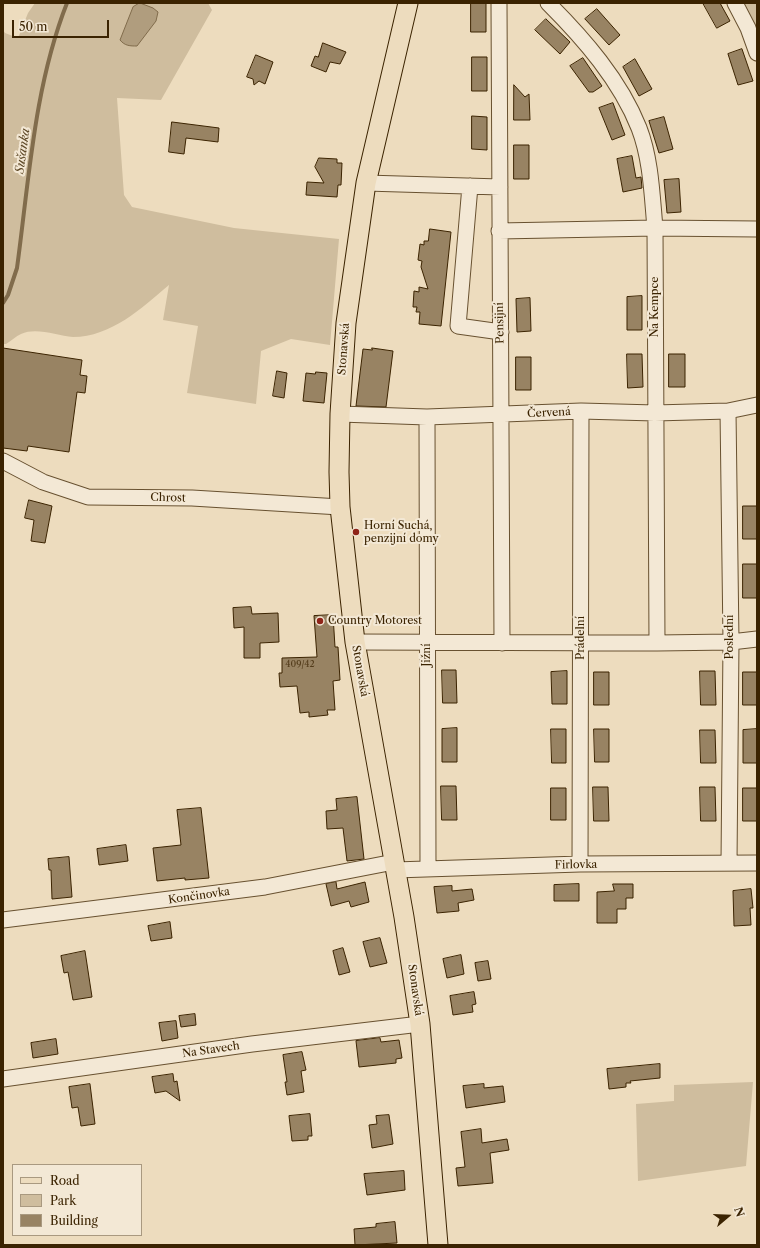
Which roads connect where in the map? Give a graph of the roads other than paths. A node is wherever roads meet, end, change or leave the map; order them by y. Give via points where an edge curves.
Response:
1 (408, 3) edge
2 (499, 3) edge
3 (548, 3) edge
4 (735, 3) edge
5 (757, 53) edge
6 (366, 183) junction
7 (470, 186) junction
8 (500, 187) junction
9 (655, 228) junction
10 (757, 229) edge
11 (499, 231) junction
12 (501, 332) junction
13 (757, 405) edge
14 (581, 411) junction
15 (728, 411) junction
16 (655, 413) junction
17 (340, 414) junction
18 (502, 416) junction
19 (427, 417) junction
20 (3, 461) edge
21 (340, 507) junction
22 (757, 639) edge
23 (581, 641) junction
24 (355, 642) junction
25 (731, 642) junction
26 (427, 643) junction
27 (502, 643) junction
28 (657, 643) junction
29 (729, 863) junction
30 (757, 863) edge
31 (580, 864) junction
32 (394, 866) junction
33 (428, 868) junction
34 (3, 920) edge
35 (420, 1024) junction
36 (3, 1079) edge
37 (438, 1245) edge

1 - 6 main road, Stonavská
2 - 8 street, Pensijní
3 - 9 street, Na Kempce via 583,38 616,84 639,129 651,178
4 - 5 street
6 - 7 street
6 - 17 main road, Stonavská via 346,323
7 - 8 street
7 - 12 street via 458,326
8 - 11 street, Pensijní
9 - 10 street
9 - 11 street
9 - 16 street, Na Kempce
11 - 12 street, Pensijní
12 - 18 street, Pensijní
13 - 15 street, Červená
14 - 16 street, Červená
14 - 18 street, Červená
14 - 23 street, Prádelní
15 - 16 street, Červená
15 - 25 street, Poslední
16 - 28 street, Na Kempce
17 - 19 street, Červená
17 - 21 main road, Stonavská
18 - 19 street, Červená
18 - 27 street, Pensijní
19 - 26 street, Jižní
20 - 21 street, Chrost via 43,482 88,497 192,498
21 - 24 main road, Stonavská
22 - 25 street
23 - 27 street
23 - 28 street
23 - 31 street, Prádelní
24 - 26 street
24 - 32 main road, Stonavská
25 - 28 street
25 - 29 street, Poslední
26 - 27 street
26 - 33 street, Jižní
29 - 30 street, Firlovka
29 - 31 street, Firlovka
31 - 33 street, Firlovka
32 - 33 street, Firlovka
32 - 34 street, Končinovka via 265,887
32 - 35 main road, Stonavská
35 - 36 street, Na Stavech via 252,1044
35 - 37 main road, Stonavská

